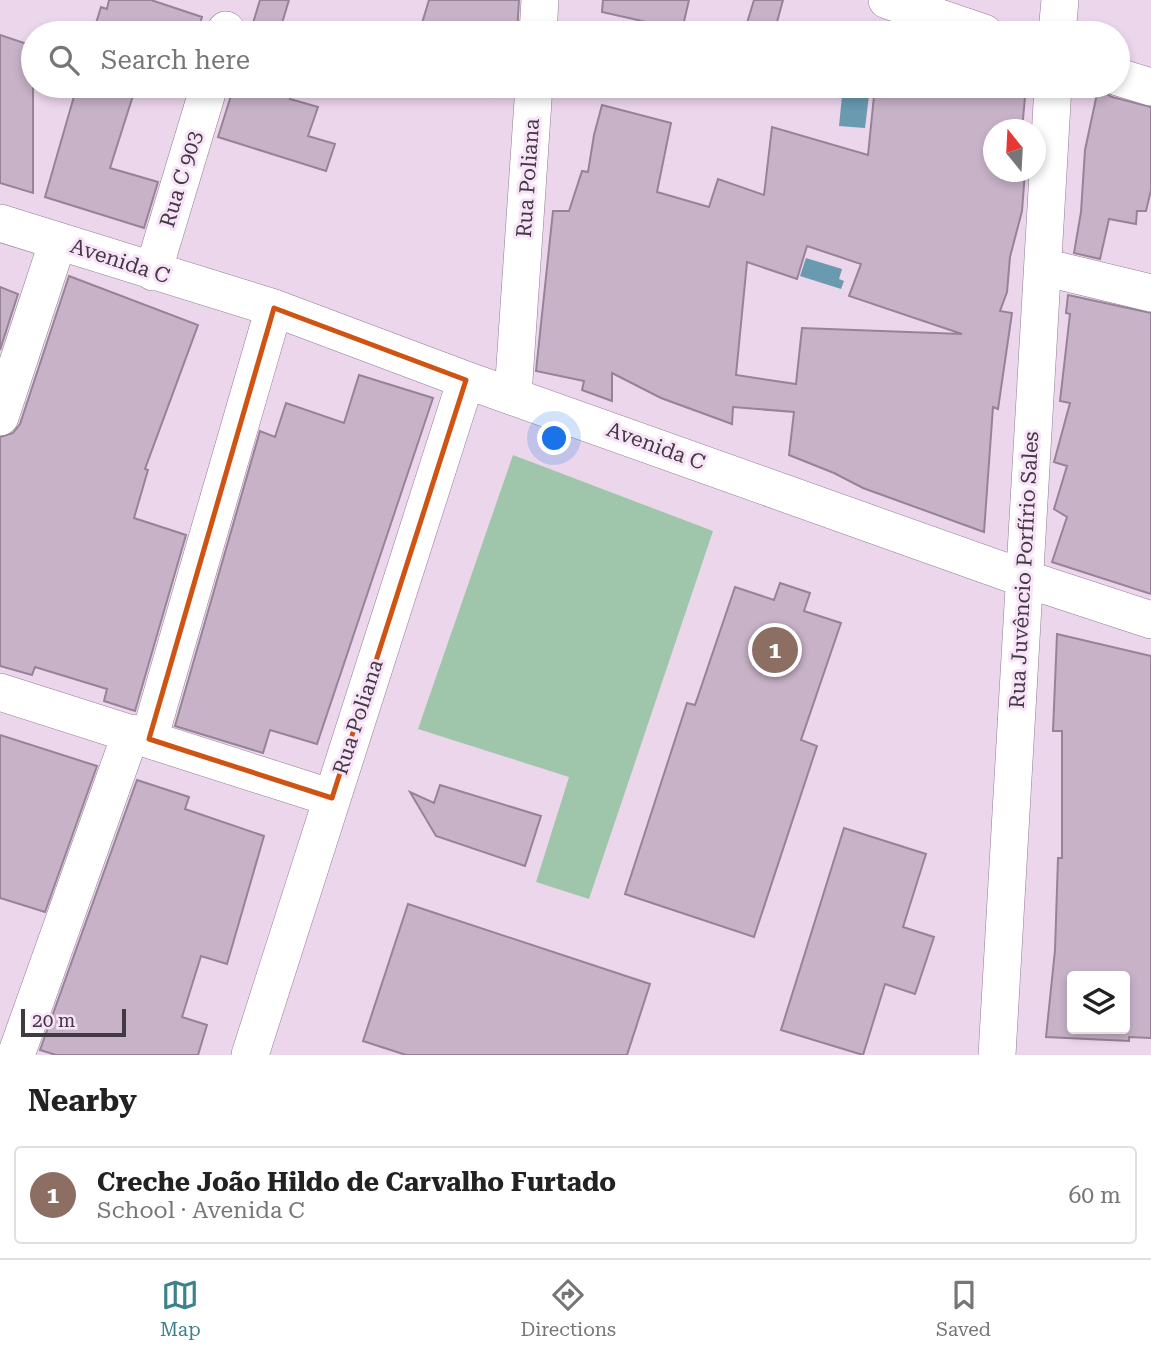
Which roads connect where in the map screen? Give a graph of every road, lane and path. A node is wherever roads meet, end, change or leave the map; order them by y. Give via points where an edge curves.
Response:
1 (540, 0) edge
2 (887, 0) edge
3 (1060, 0) edge
4 (539, 21) edge
5 (949, 21) edge
6 (1058, 21) edge
7 (1130, 81) edge
8 (1151, 87) edge
9 (205, 98) edge
10 (533, 98) edge
11 (1052, 98) edge
12 (0, 223) edge
13 (58, 241) junction
14 (1043, 267) junction
15 (153, 272) junction
16 (1151, 293) edge
17 (274, 309) junction
18 (466, 380) junction
19 (513, 395) junction
20 (0, 417) edge
21 (1023, 578) junction
22 (1151, 620) edge
23 (0, 692) edge
24 (140, 736) junction
25 (332, 798) junction
26 (16, 1055) edge
27 (250, 1055) edge
28 (997, 1055) edge

1 - 4 street
2 - 5 street
3 - 6 street
7 - 8 street
9 - 15 street, Rua C 903
10 - 19 street, Rua Poliana
11 - 14 street, Rua Juvêncio Porfírio Sales
12 - 13 street, Avenida C
13 - 15 street, Avenida C
13 - 20 street
14 - 16 street
14 - 21 street, Rua Juvêncio Porfírio Sales
15 - 17 street, Avenida C
17 - 18 street, Avenida C
17 - 24 street
18 - 19 street, Avenida C
18 - 25 street, Rua Poliana
19 - 21 street, Avenida C
21 - 22 street, Avenida C
21 - 28 street, Rua Juvêncio Porfírio Sales
23 - 24 street
24 - 25 street
24 - 26 street
25 - 27 street, Rua Poliana

